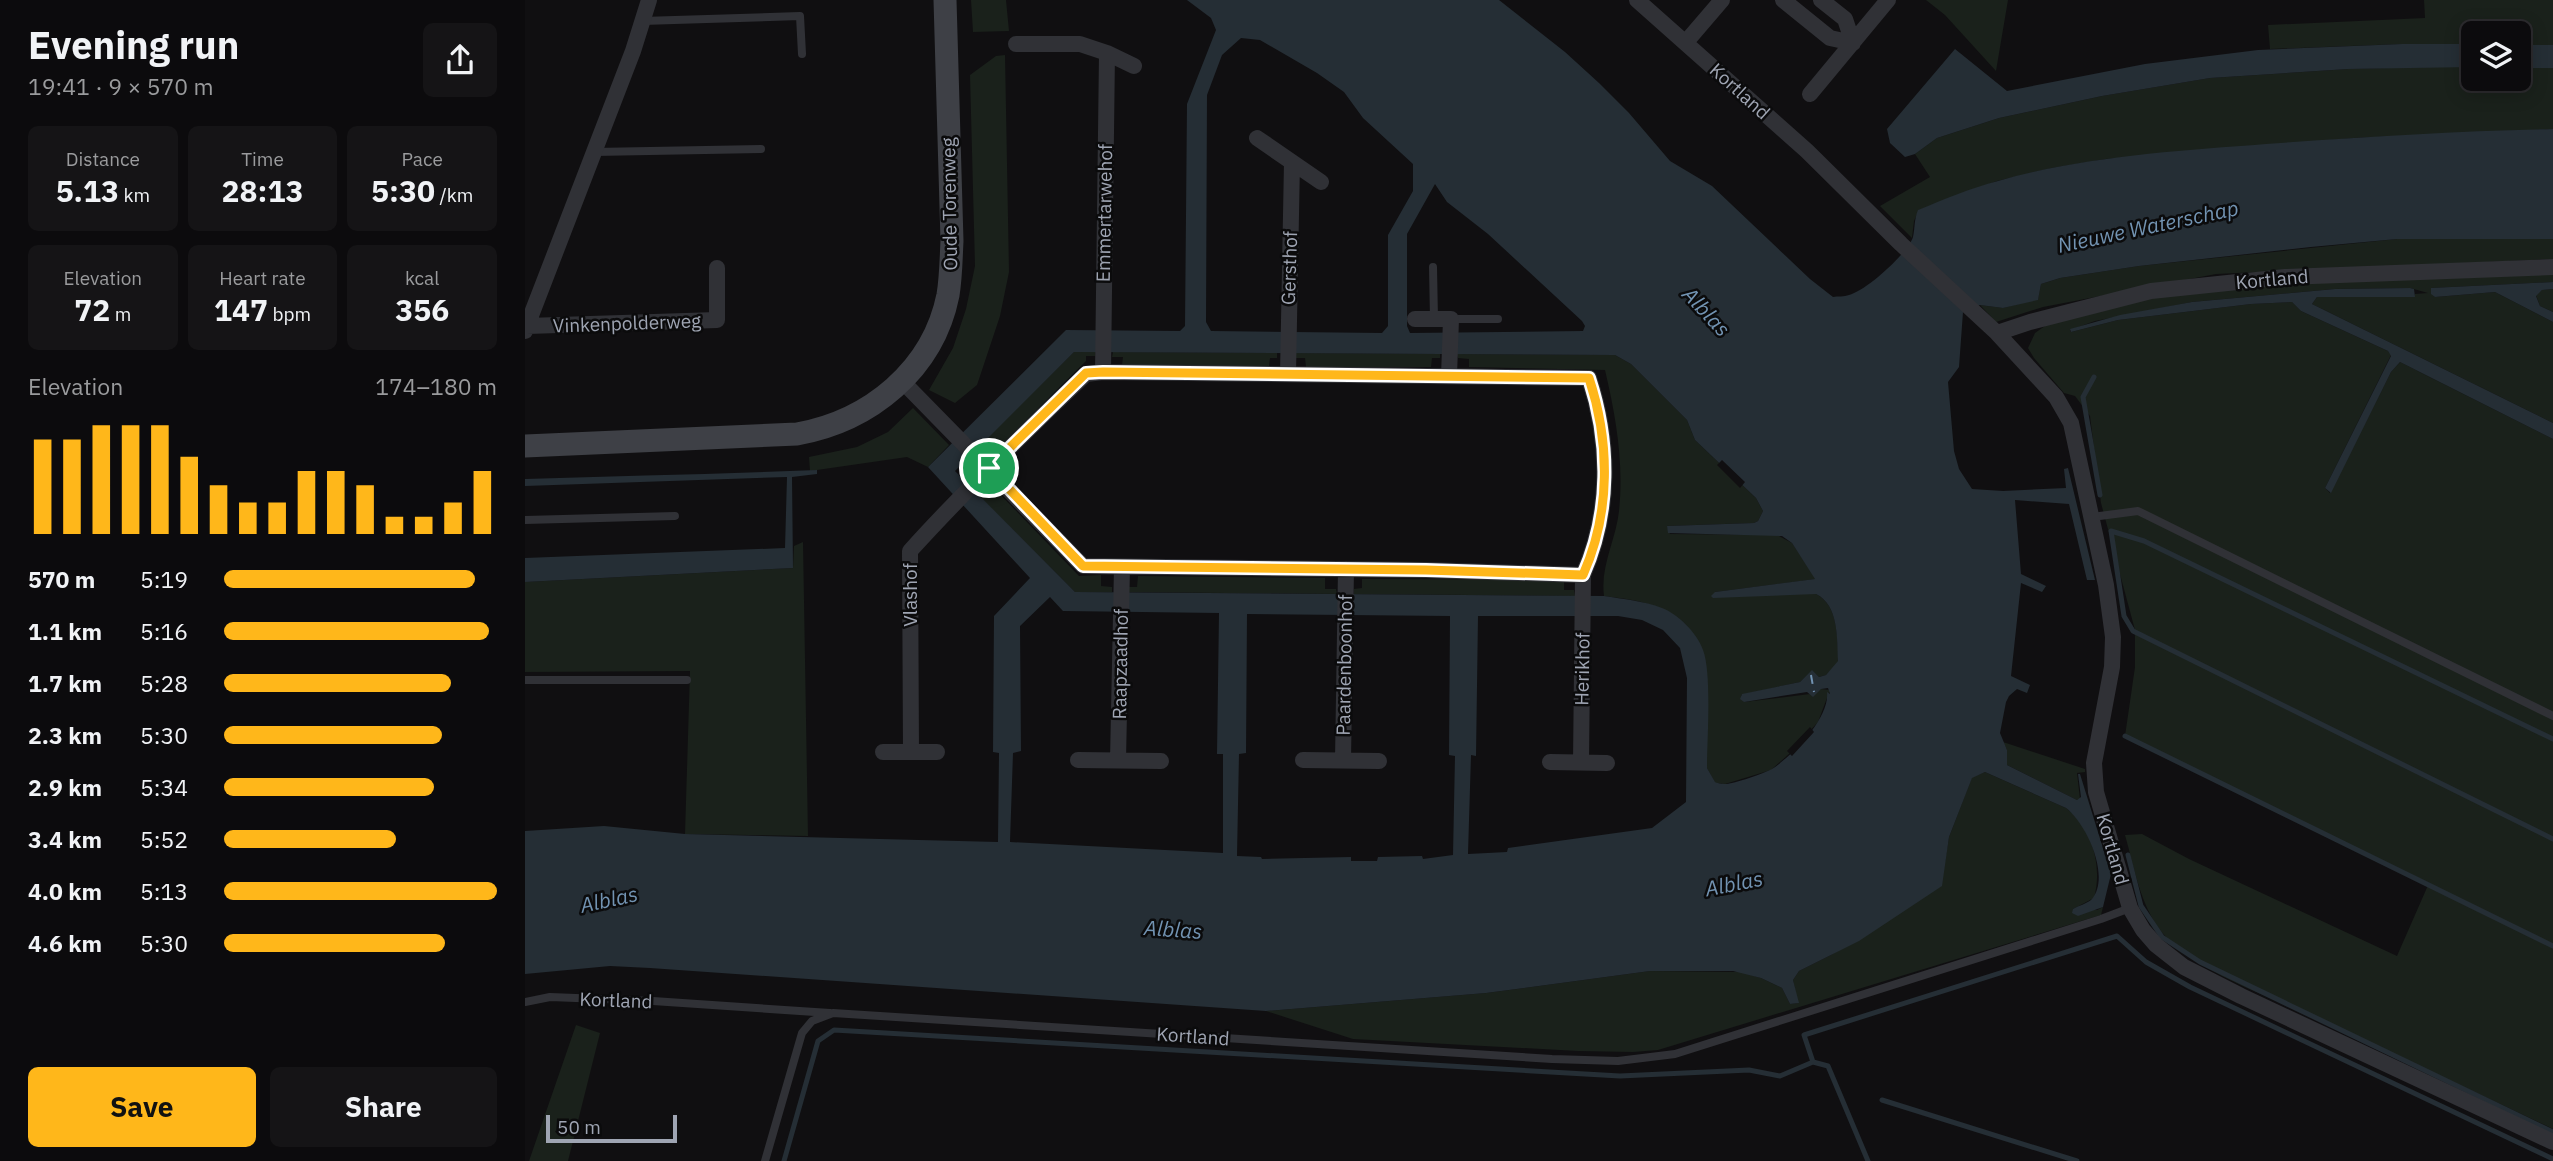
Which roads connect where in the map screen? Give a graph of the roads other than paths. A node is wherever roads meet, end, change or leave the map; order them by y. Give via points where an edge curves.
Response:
1 (649, 0) edge
2 (945, 0) edge
3 (1637, 0) edge
4 (1722, 0) edge
5 (1783, 0) edge
6 (1821, 0) edge
7 (1888, 0) edge
8 (642, 21) junction
9 (1686, 42) junction
10 (1853, 43) junction
11 (1016, 44) dead end
12 (1107, 53) junction
13 (801, 54) dead end
14 (1134, 66) dead end
15 (1810, 94) dead end
16 (1257, 138) dead end
17 (761, 149) dead end
18 (594, 152) junction
19 (1292, 162) junction
20 (1321, 182) dead end
21 (1433, 267) dead end
22 (2553, 267) edge
23 (717, 268) dead end
24 (1415, 319) dead end
25 (1434, 319) junction
26 (1498, 319) dead end
27 (1451, 323) junction
28 (526, 328) edge
29 (1997, 333) junction
30 (1103, 364) junction
31 (1288, 366) junction
32 (1449, 371) junction
33 (902, 381) junction
34 (525, 446) edge
35 (983, 463) junction
36 (675, 516) dead end
37 (2092, 517) junction
38 (525, 520) edge
39 (1122, 567) junction
40 (1346, 569) junction
41 (1583, 575) junction
42 (525, 680) edge
43 (687, 680) dead end
44 (2553, 716) edge
45 (883, 752) dead end
46 (911, 752) junction
47 (937, 752) dead end
48 (1077, 760) dead end
49 (1118, 760) junction
50 (1303, 760) dead end
51 (1343, 760) junction
52 (1161, 761) dead end
53 (1379, 761) dead end
54 (1550, 762) dead end
55 (1581, 762) junction
56 (1607, 763) dead end
57 (2130, 908) junction
58 (525, 1002) edge
59 (833, 1013) junction
60 (2553, 1142) edge
61 (765, 1161) edge

1 - 8 street, Vinkenpolderweg
2 - 33 street, Oude Torenweg via 950,278 933,337
3 - 9 street, Kortland
4 - 9 street
5 - 10 street via 1830,38
6 - 10 street via 1845,19
7 - 10 street
8 - 13 lane via 800,16
8 - 18 street, Vinkenpolderweg
9 - 29 street, Kortland
10 - 15 street
11 - 12 street via 1080,44
12 - 14 street
12 - 30 street, Emmertarwehof
16 - 19 street
17 - 18 lane
18 - 28 street, Vinkenpolderweg
19 - 20 street
19 - 31 street, Gersthof
21 - 25 lane
22 - 29 street, Kortland via 2285,277 2151,291
23 - 28 street, Vinkenpolderweg via 717,320
24 - 25 street
25 - 27 street
26 - 27 lane
27 - 32 street
29 - 37 street, Kortland via 2056,397 2071,423
30 - 31 street
30 - 35 street, Vlashof via 1086,373
31 - 32 street
32 - 41 street via 1589,378 1601,419 1606,463 1598,535
33 - 34 street, Oude Torenweg via 870,407 819,430 797,434
33 - 35 street
35 - 39 street via 1083,566
35 - 46 street, Vlashof via 975,482 910,551
36 - 38 lane
37 - 44 lane via 2139,511
37 - 57 street, Kortland via 2113,637 2094,763 2096,792
39 - 40 street
39 - 49 street, Raapzaadhof
40 - 41 street
40 - 51 street, Paardenboonhof
41 - 55 street, Herikhof
42 - 43 lane
45 - 46 street
46 - 47 street
48 - 49 street
49 - 52 street
50 - 51 street, Paardenboonhof
51 - 53 street, Paardenboonhof
54 - 55 street
55 - 56 street
57 - 59 lane, Kortland via 1675,1054 1618,1060
57 - 60 street, Kortland via 2156,945 2184,967
58 - 59 lane, Kortland via 550,997
59 - 61 lane via 812,1021 802,1033

